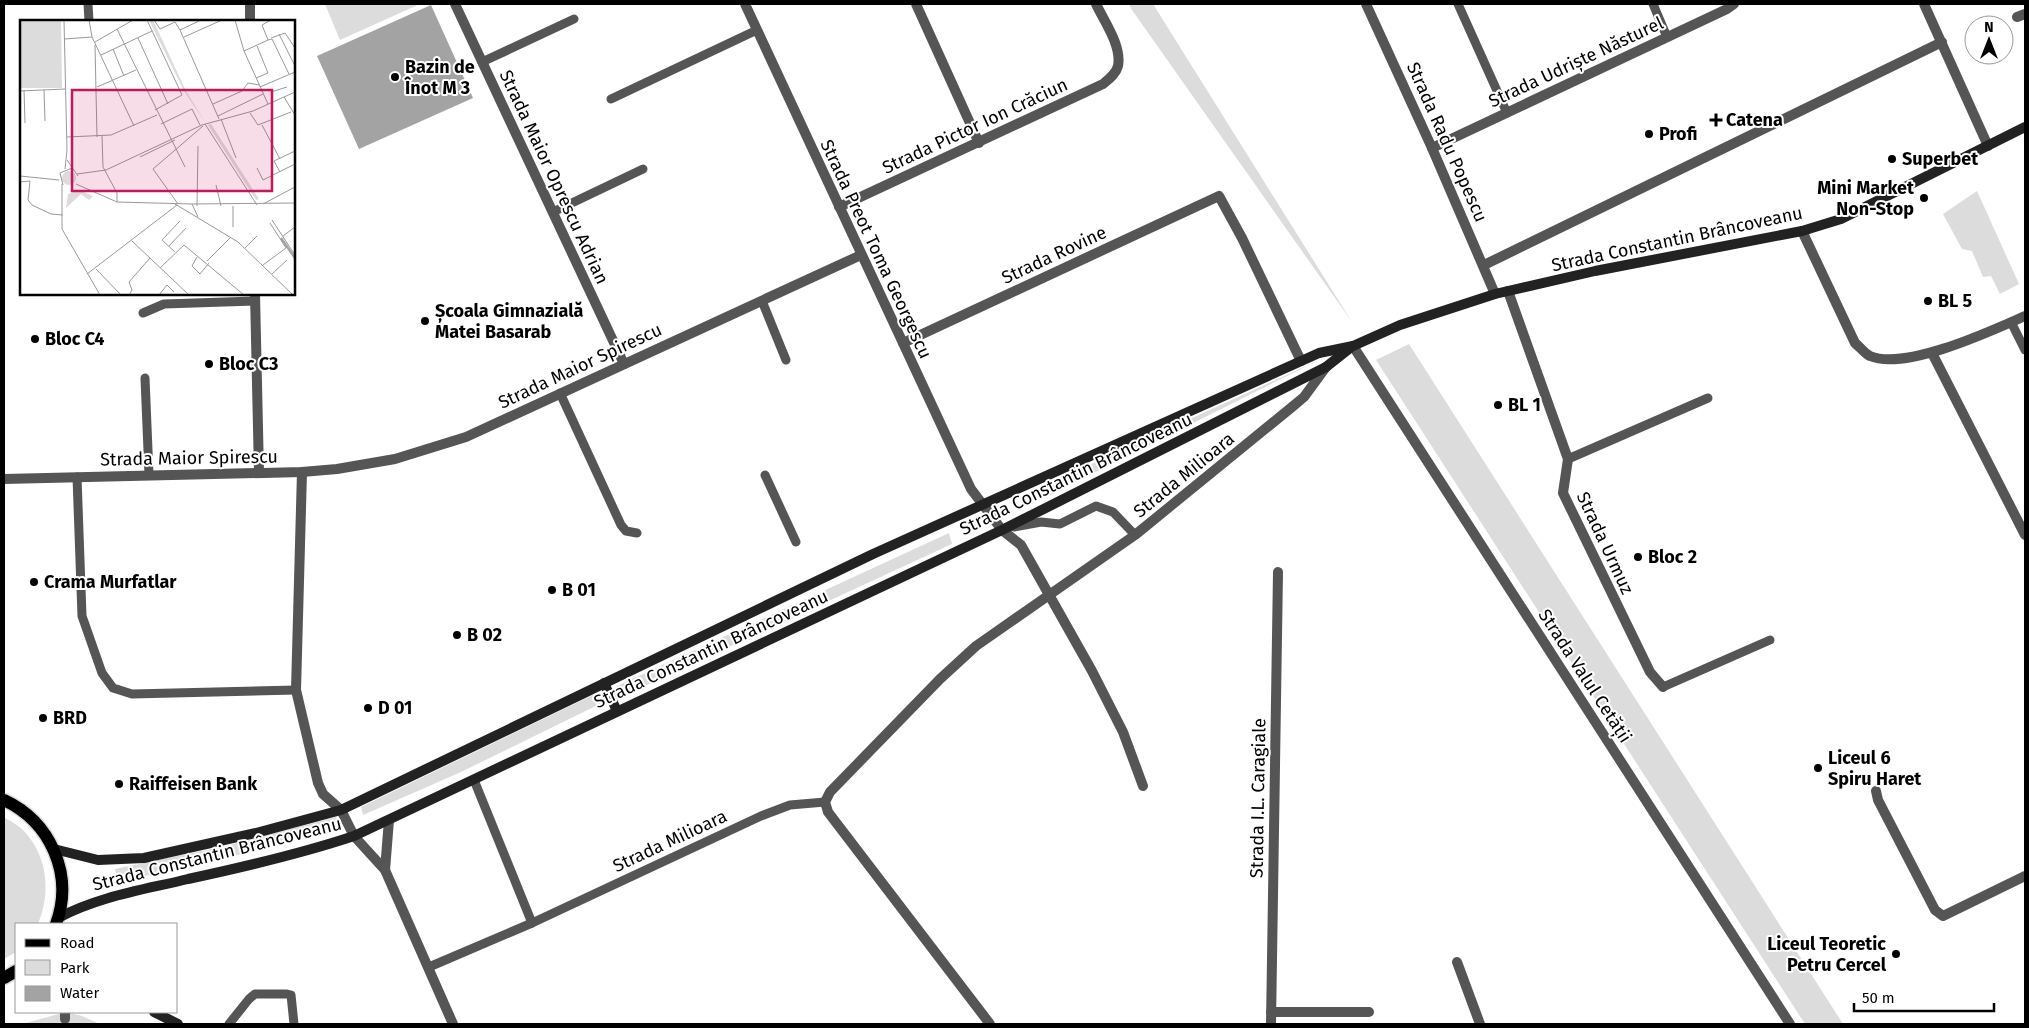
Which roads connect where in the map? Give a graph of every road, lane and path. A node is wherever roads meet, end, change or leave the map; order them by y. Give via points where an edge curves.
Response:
1 (88, 4) edge
2 (250, 4) edge
3 (455, 4) edge
4 (745, 4) edge
5 (916, 4) edge
6 (1096, 4) edge
7 (1366, 4) edge
8 (1458, 4) edge
9 (1653, 4) edge
10 (1734, 4) edge
11 (1924, 4) edge
12 (574, 19) dead end
13 (89, 20) edge
14 (250, 20) edge
15 (757, 30) junction
16 (1667, 37) junction
17 (1942, 42) junction
18 (482, 62) junction
19 (611, 99) dead end
20 (1507, 112) junction
21 (2025, 127) edge
22 (979, 143) junction
23 (1988, 146) junction
24 (1432, 148) junction
25 (643, 169) dead end
26 (839, 207) junction
27 (553, 212) junction
28 (1802, 231) junction
29 (861, 255) junction
30 (1484, 265) junction
31 (1508, 291) junction
32 (1495, 294) junction
33 (255, 298) edge
34 (762, 301) junction
35 (143, 313) dead end
36 (2025, 316) edge
37 (2011, 322) junction
38 (903, 344) junction
39 (1353, 346) junction
40 (2025, 350) edge
41 (1932, 353) junction
42 (786, 360) dead end
43 (1301, 361) junction
44 (624, 364) junction
45 (1326, 367) junction
46 (145, 378) dead end
47 (560, 393) junction
48 (1708, 398) dead end
49 (1568, 459) junction
50 (302, 472) junction
51 (259, 473) junction
52 (765, 475) dead end
53 (149, 476) junction
54 (77, 477) junction
55 (4, 479) edge
56 (984, 504) junction
57 (1004, 529) junction
58 (637, 534) dead end
59 (1135, 535) junction
60 (2025, 535) edge
61 (796, 542) dead end
62 (1278, 572) dead end
63 (1050, 596) junction
64 (1770, 640) dead end
65 (604, 684) junction
66 (1663, 687) joint
67 (296, 690) junction
68 (617, 711) junction
69 (474, 780) junction
70 (1143, 786) dead end
71 (1876, 791) dead end
72 (4, 800) edge
73 (825, 802) junction
74 (341, 810) junction
75 (388, 820) junction
76 (354, 836) junction
77 (54, 849) junction
78 (385, 870) junction
79 (2025, 876) edge
80 (57, 921) edge
81 (532, 923) junction
82 (1457, 962) dead end
83 (429, 967) junction
84 (15, 972) edge
85 (4, 978) edge
86 (1271, 1012) junction
87 (1369, 1012) dead end
88 (156, 1013) edge
89 (178, 1024) edge
90 (229, 1024) edge
91 (294, 1024) edge
92 (453, 1024) edge
93 (990, 1024) edge
94 (1271, 1024) edge
95 (1480, 1024) edge
96 (1790, 1024) edge

1 - 13 lane
2 - 14 street
3 - 18 street, Strada Maior Oprescu Adrian
4 - 15 street, Strada Preot Toma Georgescu
5 - 22 street
6 - 22 street, Strada Pictor Ion Crăciun via 1117,53 1118,66 1112,76 1103,84
7 - 24 street, Strada Radu Popescu
8 - 20 lane
9 - 16 lane
10 - 16 street, Strada Udriște Năsturel
11 - 17 street
12 - 18 lane
15 - 19 lane
15 - 26 street, Strada Preot Toma Georgescu
16 - 20 street, Strada Udriște Năsturel
17 - 23 street
17 - 30 street, Strada Constantin Brâncoveanu
18 - 27 street, Strada Maior Oprescu Adrian
20 - 24 street, Strada Udriște Năsturel
21 - 23 main road, Strada Constantin Brâncoveanu
22 - 26 street, Strada Pictor Ion Crăciun
23 - 28 main road, Strada Constantin Brâncoveanu via 1852,214
24 - 30 street, Strada Radu Popescu
25 - 27 lane
26 - 29 street, Strada Preot Toma Georgescu
27 - 44 street, Strada Maior Oprescu Adrian
28 - 31 main road, Strada Constantin Brâncoveanu
28 - 41 street via 1855,344 1870,356 1888,359 1907,359
29 - 34 street, Strada Maior Spirescu
29 - 38 street, Strada Preot Toma Georgescu
30 - 32 street, Strada Radu Popescu
31 - 32 main road, Strada Constantin Brâncoveanu
31 - 49 street, Strada Urmuz
32 - 39 main road, Strada Constantin Brâncoveanu via 1400,324
33 - 35 lane via 164,304
33 - 51 street
34 - 42 lane
34 - 44 street, Strada Maior Spirescu
36 - 37 street
37 - 40 lane
37 - 41 street
38 - 43 street, Strada Rovine via 1219,196
38 - 56 street, Strada Preot Toma Georgescu via 971,489
39 - 43 main road, Strada Constantin Brâncoveanu via 1319,353
39 - 45 main road, Strada Constantin Brâncoveanu
39 - 96 street, Strada Valul Cetății
41 - 60 street
43 - 56 main road, Strada Constantin Brâncoveanu
44 - 47 street, Strada Maior Spirescu
45 - 57 main road, Strada Constantin Brâncoveanu
45 - 59 street, Strada Milioara via 1304,397
46 - 53 lane
47 - 50 street, Strada Maior Spirescu via 436,448 364,465
47 - 58 lane via 621,525 626,531
48 - 49 lane
49 - 66 street, Strada Urmuz via 1564,493 1650,672
50 - 51 street, Strada Maior Spirescu
50 - 67 street, Strada Maior Spirescu
51 - 53 street, Strada Maior Spirescu
52 - 61 lane
53 - 54 street, Strada Maior Spirescu
54 - 55 street, Strada Maior Spirescu
54 - 67 lane, Strada Maior Spirescu via 82,616 102,673 113,688 132,694
56 - 57 street
56 - 65 main road, Strada Constantin Brâncoveanu
57 - 59 lane via 1041,522 1060,524 1096,506 1113,512
57 - 63 street via 1021,545
57 - 68 main road, Strada Constantin Brâncoveanu
59 - 63 street, Strada Milioara
62 - 86 street, Strada I.L. Caragiale
63 - 70 street via 1123,732
63 - 73 street, Strada Milioara via 976,646 956,664 830,792
64 - 66 lane
65 - 68 main road
65 - 74 main road, Strada Constantin Brâncoveanu
67 - 74 street, Strada Maior Spirescu via 318,783 323,794
68 - 69 main road, Strada Constantin Brâncoveanu
69 - 75 main road, Strada Constantin Brâncoveanu
69 - 81 lane
71 - 79 street via 1935,910 1943,916
72 - 77 main road via 33,819
73 - 81 lane, Strada Milioara via 790,805 761,816
73 - 93 street via 828,812
74 - 76 street
74 - 77 main road, Strada Constantin Brâncoveanu via 256,834 144,858 98,860
75 - 76 main road, Strada Constantin Brâncoveanu
75 - 78 street
76 - 78 street
76 - 80 main road, Strada Constantin Brâncoveanu via 249,865 116,894 86,904
77 - 80 main road via 62,882
78 - 83 street
81 - 83 lane, Strada Milioara
82 - 95 street
83 - 92 street
84 - 85 main road
86 - 87 street
86 - 94 street, Strada I.L. Caragiale
88 - 89 main road
90 - 91 lane via 255,994 287,994 292,995

